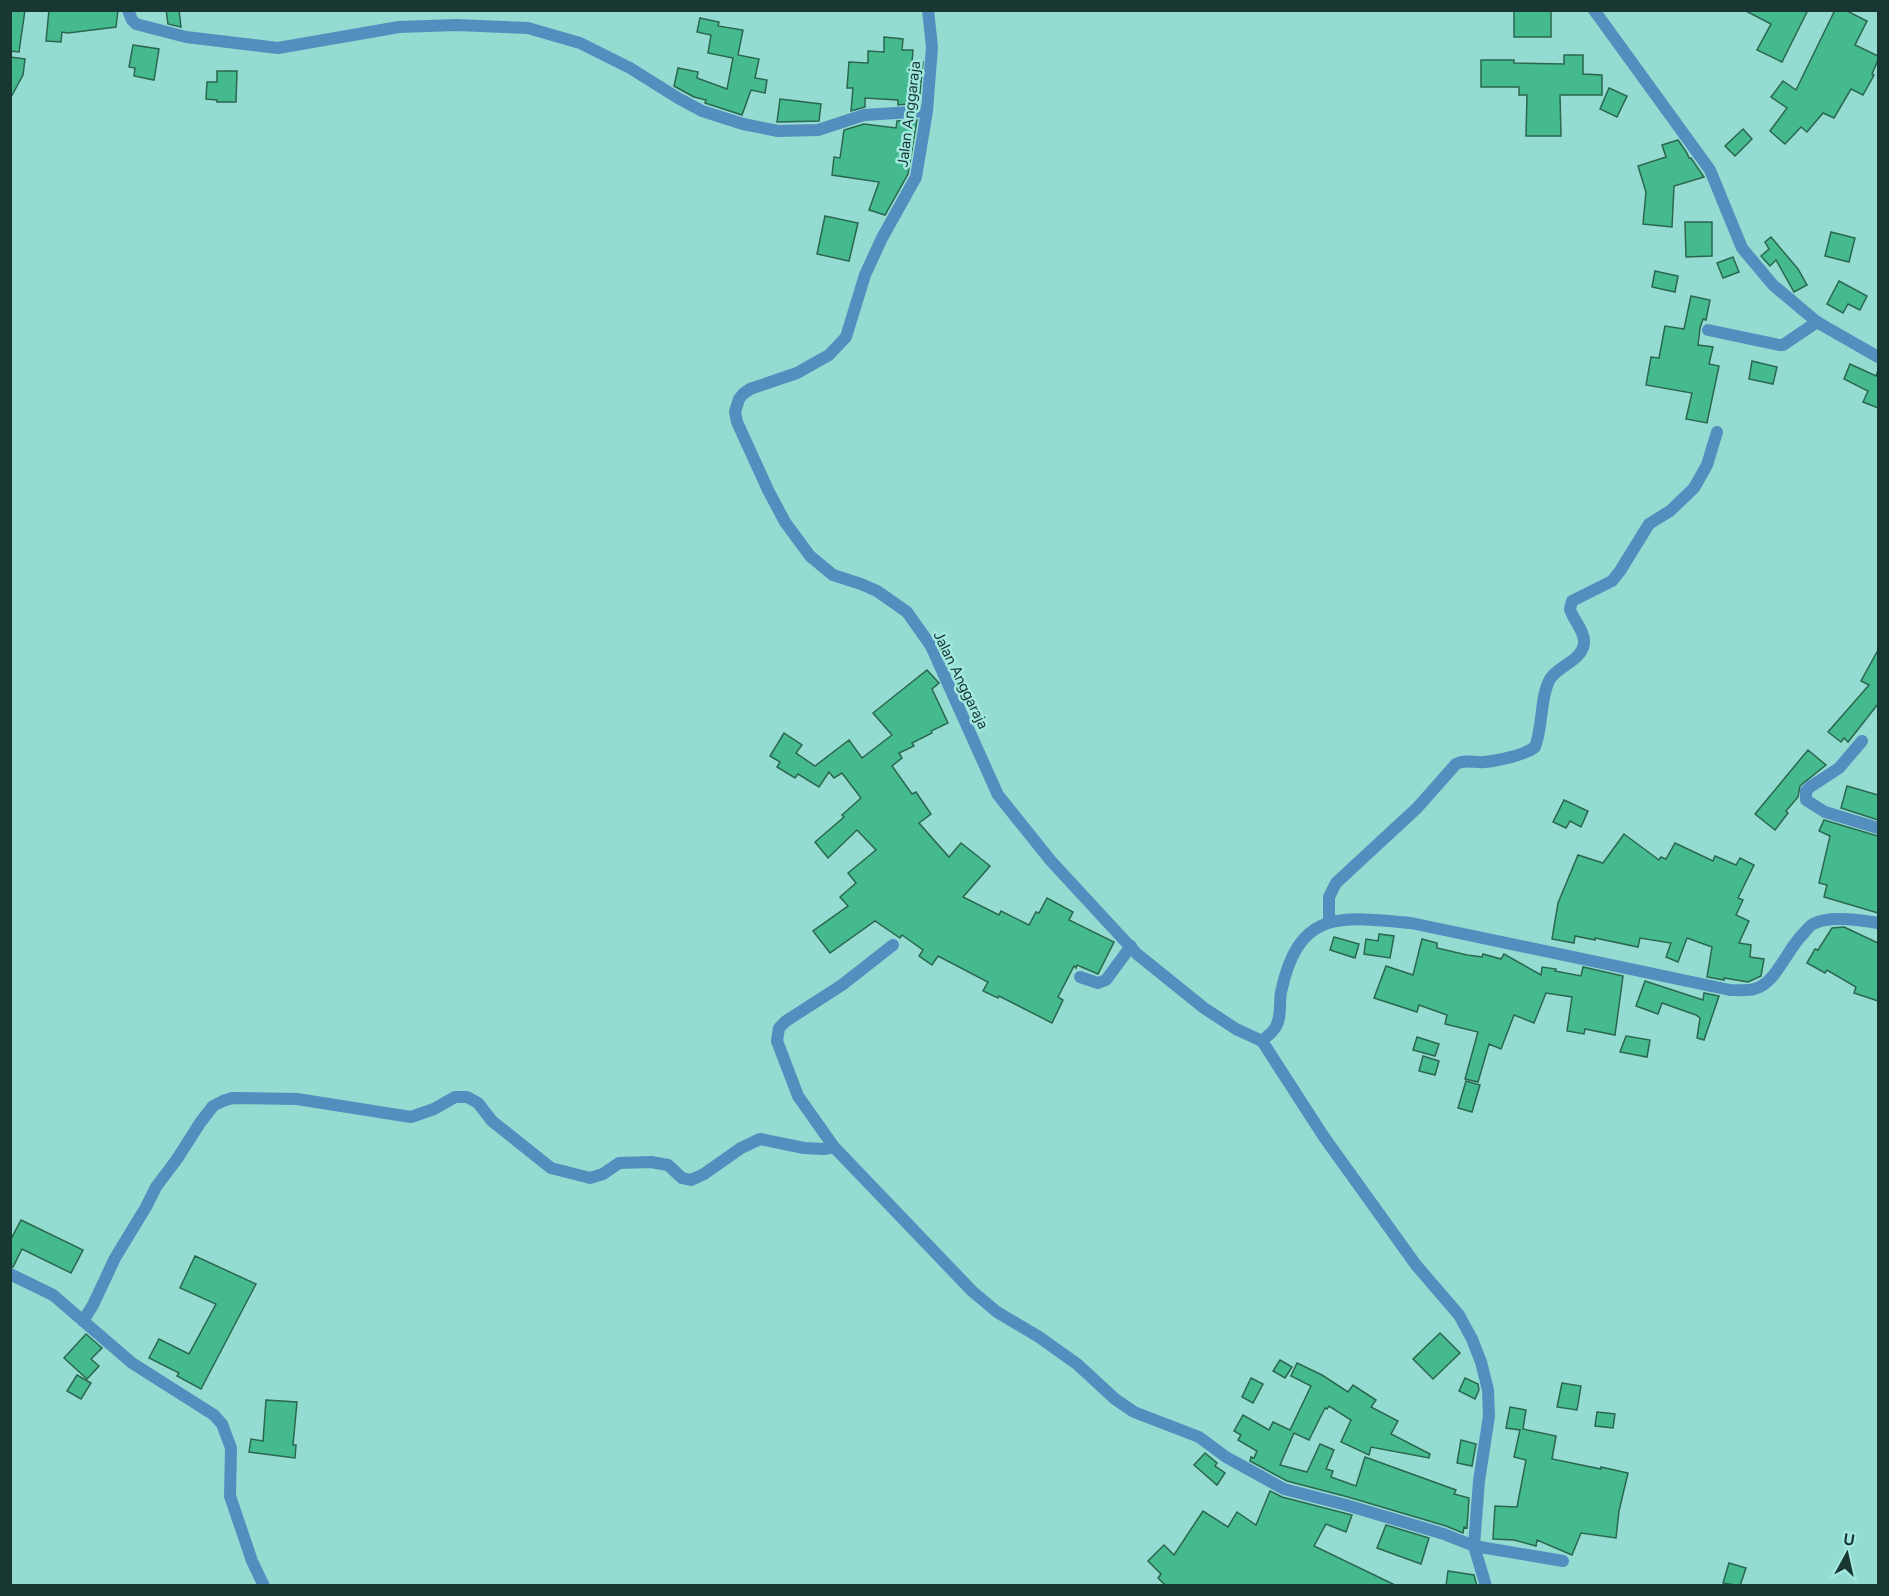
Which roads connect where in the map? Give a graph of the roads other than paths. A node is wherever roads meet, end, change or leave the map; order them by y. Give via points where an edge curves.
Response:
1 (128, 10) edge
2 (928, 10) edge
3 (1594, 10) edge
4 (927, 111) junction
5 (1817, 322) junction
6 (1708, 330) dead end
7 (1878, 357) edge
8 (1717, 432) dead end
9 (1862, 741) dead end
10 (1878, 828) edge
11 (1329, 922) junction
12 (1878, 923) edge
13 (893, 945) dead end
14 (1131, 946) junction
15 (1080, 977) dead end
16 (1262, 1041) junction
17 (834, 1147) junction
18 (10, 1274) edge
19 (83, 1321) junction
20 (1474, 1546) junction
21 (1563, 1561) dead end
22 (264, 1586) edge
23 (1486, 1586) edge

1 - 4 street via 136,24 186,37 278,48 399,27 528,28 580,43 702,111 778,131 818,130 864,114
2 - 4 street, Jalan Anggaraja via 932,47
3 - 5 street via 1710,170 1742,248 1773,285
4 - 14 street, Jalan Anggaraja via 916,177 865,275 846,337 828,355 743,394 735,412 737,422 785,522 810,556 833,575 877,591 907,612 931,646 998,795 1051,861
5 - 6 street via 1781,345
5 - 7 street
8 - 11 street via 1707,465 1694,488 1649,525 1612,581 1572,601 1570,609 1584,638 1583,649 1549,681 1534,747 1486,762 1456,764 1417,808 1336,883 1329,897
9 - 10 street via 1839,768 1806,791 1806,800 1825,812
11 - 12 street via 1357,919 1411,923 1731,990 1752,990 1770,980 1797,939 1813,924 1830,919
11 - 16 street via 1300,942 1290,960 1276,1028
13 - 17 street via 779,1028 777,1041 798,1095
14 - 15 street via 1106,980 1098,983
14 - 16 street, Jalan Anggaraja via 1204,1008
16 - 20 street via 1324,1137 1416,1265 1459,1315 1475,1347 1488,1390 1489,1416
17 - 19 street via 804,1148 760,1139 691,1180 682,1178 668,1165 651,1162 619,1163 590,1178 551,1168 467,1097 455,1097 411,1117 297,1099 232,1098 213,1106 156,1186
17 - 20 street via 972,1291 1077,1364 1134,1412 1199,1437 1284,1489
18 - 19 street via 53,1295
19 - 22 street via 132,1363 222,1424 231,1449 230,1496
20 - 21 street
20 - 23 street

